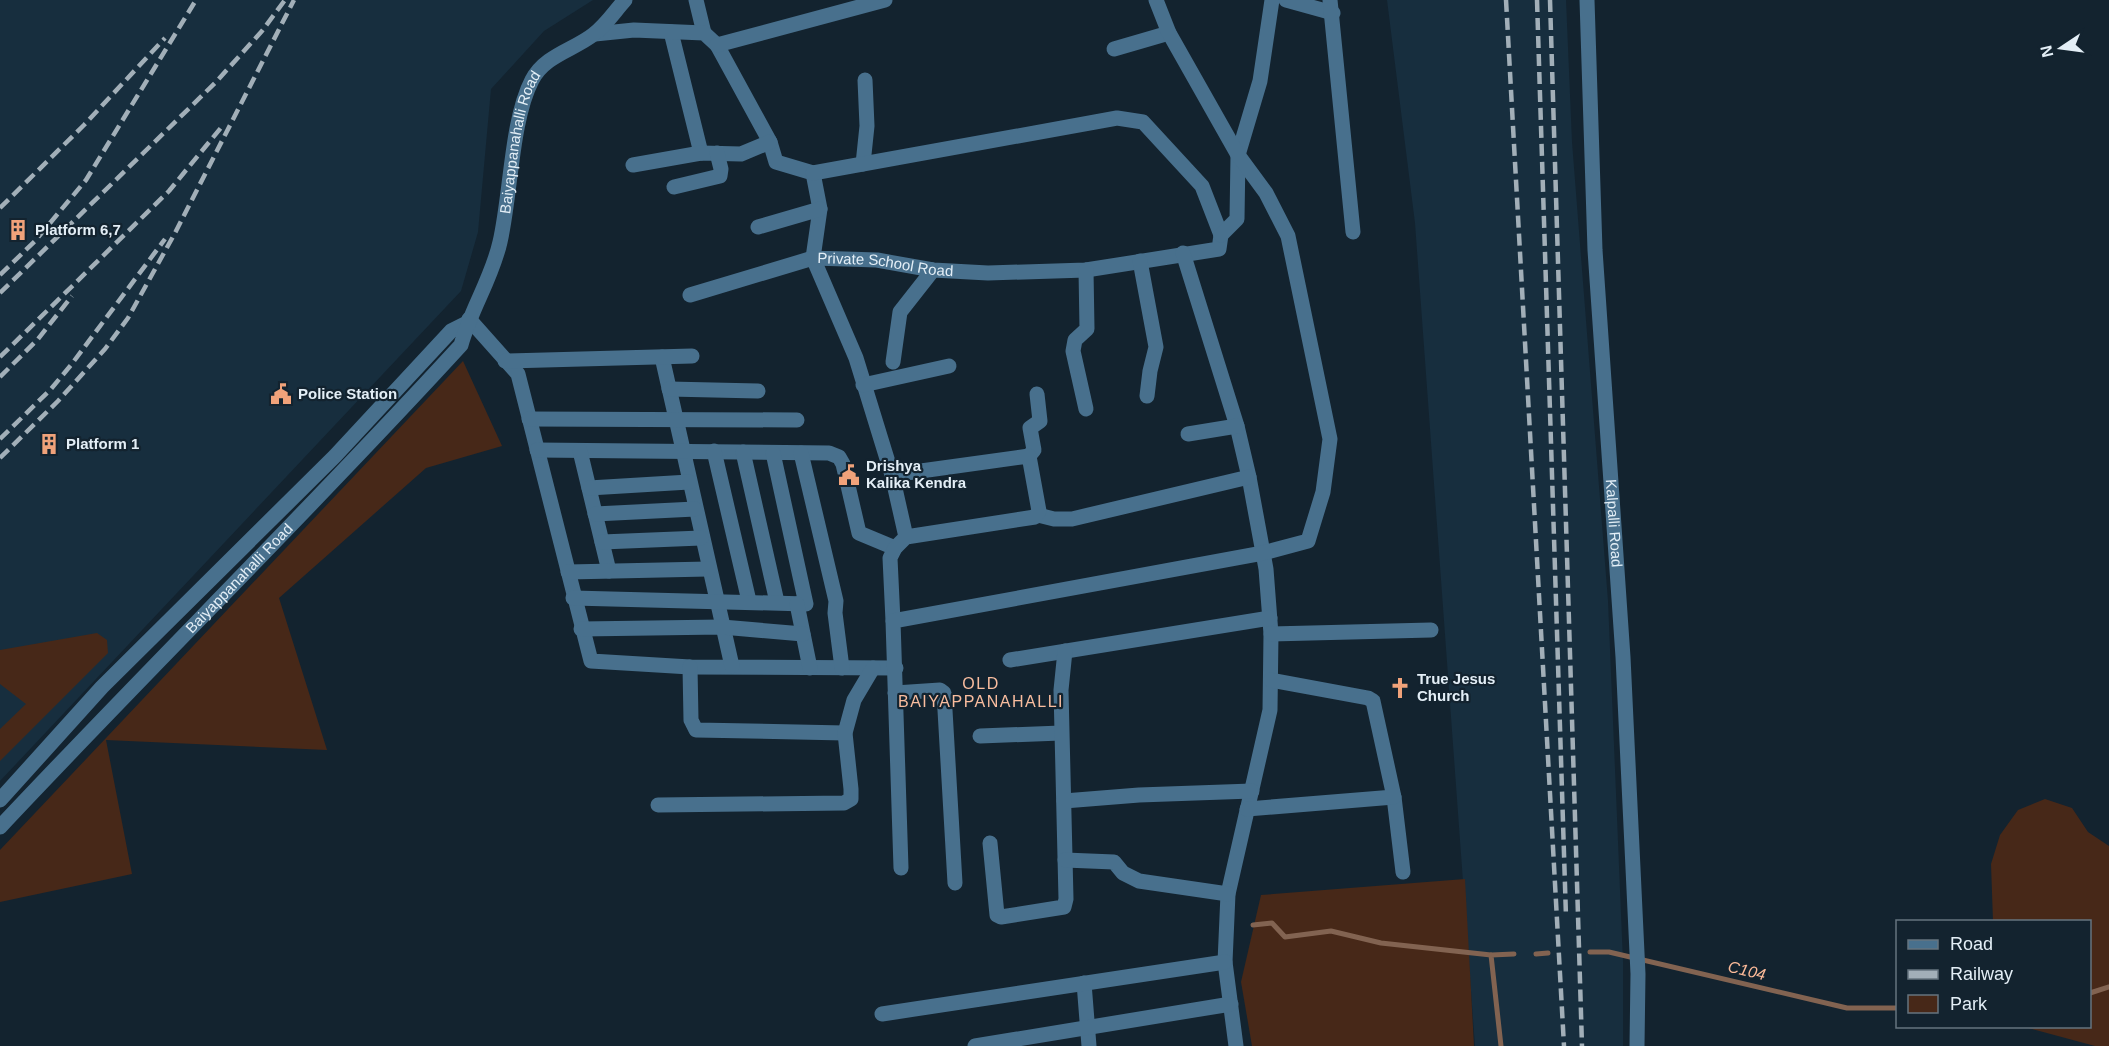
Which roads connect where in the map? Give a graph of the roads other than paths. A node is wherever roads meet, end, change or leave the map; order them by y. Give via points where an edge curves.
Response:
1 (625, 0) edge
2 (696, 0) edge
3 (885, 0) edge
4 (1156, 0) edge
5 (1272, 0) edge
6 (1286, 0) edge
7 (1587, 0) edge
8 (1332, 6) edge
9 (671, 32) junction
10 (704, 33) junction
11 (1169, 33) junction
12 (594, 34) junction
13 (717, 45) junction
14 (1114, 49) dead end
15 (865, 80) dead end
16 (770, 142) junction
17 (709, 153) junction
18 (1238, 155) junction
19 (863, 164) junction
20 (633, 165) dead end
21 (813, 173) junction
22 (674, 187) dead end
23 (820, 209) junction
24 (758, 227) dead end
25 (1353, 232) dead end
26 (1221, 235) junction
27 (1183, 253) junction
28 (813, 258) junction
29 (1140, 261) junction
30 (933, 270) junction
31 (1086, 270) junction
32 (690, 295) dead end
33 (469, 321) junction
34 (692, 356) dead end
35 (662, 357) junction
36 (506, 361) junction
37 (893, 362) dead end
38 (949, 366) dead end
39 (863, 385) junction
40 (669, 389) junction
41 (758, 391) dead end
42 (1037, 394) dead end
43 (1147, 396) dead end
44 (1086, 408) dead end
45 (529, 419) junction
46 (675, 420) junction
47 (797, 420) dead end
48 (1237, 426) junction
49 (1188, 434) dead end
50 (537, 450) junction
51 (580, 450) junction
52 (714, 451) junction
53 (682, 452) junction
54 (743, 452) junction
55 (773, 453) junction
56 (801, 453) junction
57 (1029, 456) junction
58 (892, 475) junction
59 (1249, 477) junction
60 (689, 482) junction
61 (589, 488) junction
62 (695, 510) junction
63 (595, 514) junction
64 (1038, 515) junction
65 (701, 538) junction
66 (602, 542) junction
67 (900, 543) junction
68 (1263, 553) junction
69 (708, 569) junction
70 (609, 570) junction
71 (568, 572) junction
72 (217, 576) junction
73 (232, 588) junction
74 (573, 598) junction
75 (715, 600) junction
76 (749, 601) junction
77 (777, 602) junction
78 (797, 604) junction
79 (1270, 618) junction
80 (892, 621) junction
81 (722, 627) junction
82 (581, 628) junction
83 (1431, 630) dead end
84 (803, 634) junction
85 (1271, 634) junction
86 (1065, 651) junction
87 (1010, 660) dead end
88 (732, 666) junction
89 (690, 667) junction
90 (810, 668) junction
91 (842, 668) junction
92 (873, 668) junction
93 (896, 668) junction
94 (1271, 680) junction
95 (895, 693) junction
96 (845, 733) junction
97 (1061, 733) junction
98 (980, 736) dead end
99 (1252, 791) junction
100 (1394, 797) junction
101 (0, 800) edge
102 (1064, 801) junction
103 (658, 805) dead end
104 (1247, 810) junction
105 (0, 827) edge
106 (990, 843) dead end
107 (1065, 861) junction
108 (901, 868) dead end
109 (1404, 872) dead end
110 (955, 883) dead end
111 (1228, 894) junction
112 (1225, 963) junction
113 (1084, 983) junction
114 (1231, 1004) junction
115 (882, 1014) dead end
116 (1087, 1027) junction
117 (975, 1046) edge
118 (1089, 1046) edge
119 (1236, 1046) edge
120 (1637, 1046) edge

1 - 12 street, Baiyappanahalli Road
2 - 10 street
3 - 13 street
4 - 11 street
5 - 18 street via 1260,81
6 - 8 street
7 - 120 street, Kalpalli Road via 1595,250 1623,657 1638,967
8 - 25 street
9 - 10 street
9 - 12 street
9 - 17 street
10 - 13 street
11 - 14 street
11 - 18 street
12 - 33 street, Baiyappanahalli Road via 562,52 533,79 522,106 500,242 489,282
13 - 16 street
15 - 19 street via 867,126
16 - 17 street via 741,154
16 - 21 street via 776,162
17 - 20 street
17 - 22 street via 721,169 720,176
18 - 26 street via 1237,219
18 - 68 street via 1266,193 1288,236 1330,439 1323,492 1308,541
19 - 21 street
19 - 26 street via 1130,118 1143,122 1202,186
21 - 23 street, Private School Road
23 - 24 street
23 - 28 street, Private School Road
26 - 27 street, Private School Road via 1219,249
27 - 29 street, Private School Road
27 - 48 street
28 - 30 street, Private School Road via 877,260
28 - 32 street
28 - 39 street via 856,358
29 - 31 street, Private School Road
29 - 43 street via 1156,347
30 - 31 street, Private School Road
30 - 37 street via 900,312
31 - 44 street via 1086,329 1075,340 1073,351
33 - 36 street
33 - 72 street, Baiyappanahalli Road via 451,331
33 - 73 street, Baiyappanahalli Road via 461,345
34 - 35 street
35 - 36 street
35 - 40 street
36 - 45 street via 518,374
38 - 39 street
39 - 58 street
40 - 41 street
40 - 46 street
42 - 57 street via 1041,417 1030,428 1034,450
45 - 46 street
45 - 50 street
46 - 47 street
46 - 53 street
48 - 49 street
48 - 59 street
50 - 51 street
50 - 71 street
51 - 53 street
51 - 61 street
52 - 53 street
52 - 54 street
52 - 76 street
53 - 60 street
54 - 55 street
54 - 77 street
55 - 56 street
55 - 78 street via 807,599 806,604
56 - 67 street via 830,453 839,457 859,533
56 - 91 street via 836,601
57 - 58 street
57 - 64 street
58 - 67 street
59 - 64 street via 1072,519
59 - 68 street
60 - 61 street
60 - 62 street
61 - 63 street
62 - 63 street
62 - 65 street
63 - 66 street
64 - 67 street
65 - 66 street
65 - 69 street
66 - 70 street
67 - 80 street via 890,558
68 - 79 street
68 - 80 street
69 - 70 street
69 - 75 street
70 - 71 street
71 - 74 street
72 - 73 street
72 - 101 street, Baiyappanahalli Road via 102,687
73 - 105 street, Baiyappanahalli Road via 114,705
74 - 75 street
74 - 82 street
75 - 76 street
75 - 81 street
76 - 77 street
77 - 78 street
78 - 84 street
79 - 85 street
79 - 86 street
80 - 93 street
81 - 82 street
81 - 84 street
81 - 88 street
82 - 89 street via 589,660 594,663
83 - 85 street
84 - 90 street
85 - 94 street
86 - 87 street
86 - 97 street
88 - 89 street
88 - 90 street
89 - 96 street via 691,720 696,730
90 - 91 street
91 - 92 street
92 - 93 street
92 - 96 street via 854,700
93 - 95 street
94 - 99 street via 1270,710
94 - 100 street via 1373,701
95 - 108 street
95 - 110 street via 944,693
96 - 103 street via 851,789 850,799 844,803
97 - 98 street
97 - 102 street
99 - 102 street
99 - 104 street
100 - 104 street
100 - 109 street
102 - 107 street
104 - 111 street
106 - 107 street via 996,911 1001,917 1064,907
107 - 111 street via 1114,862 1123,873 1139,881
111 - 112 street
112 - 113 street
112 - 114 street
113 - 115 street
113 - 116 street
114 - 116 street
114 - 119 street
116 - 117 street
116 - 118 street

